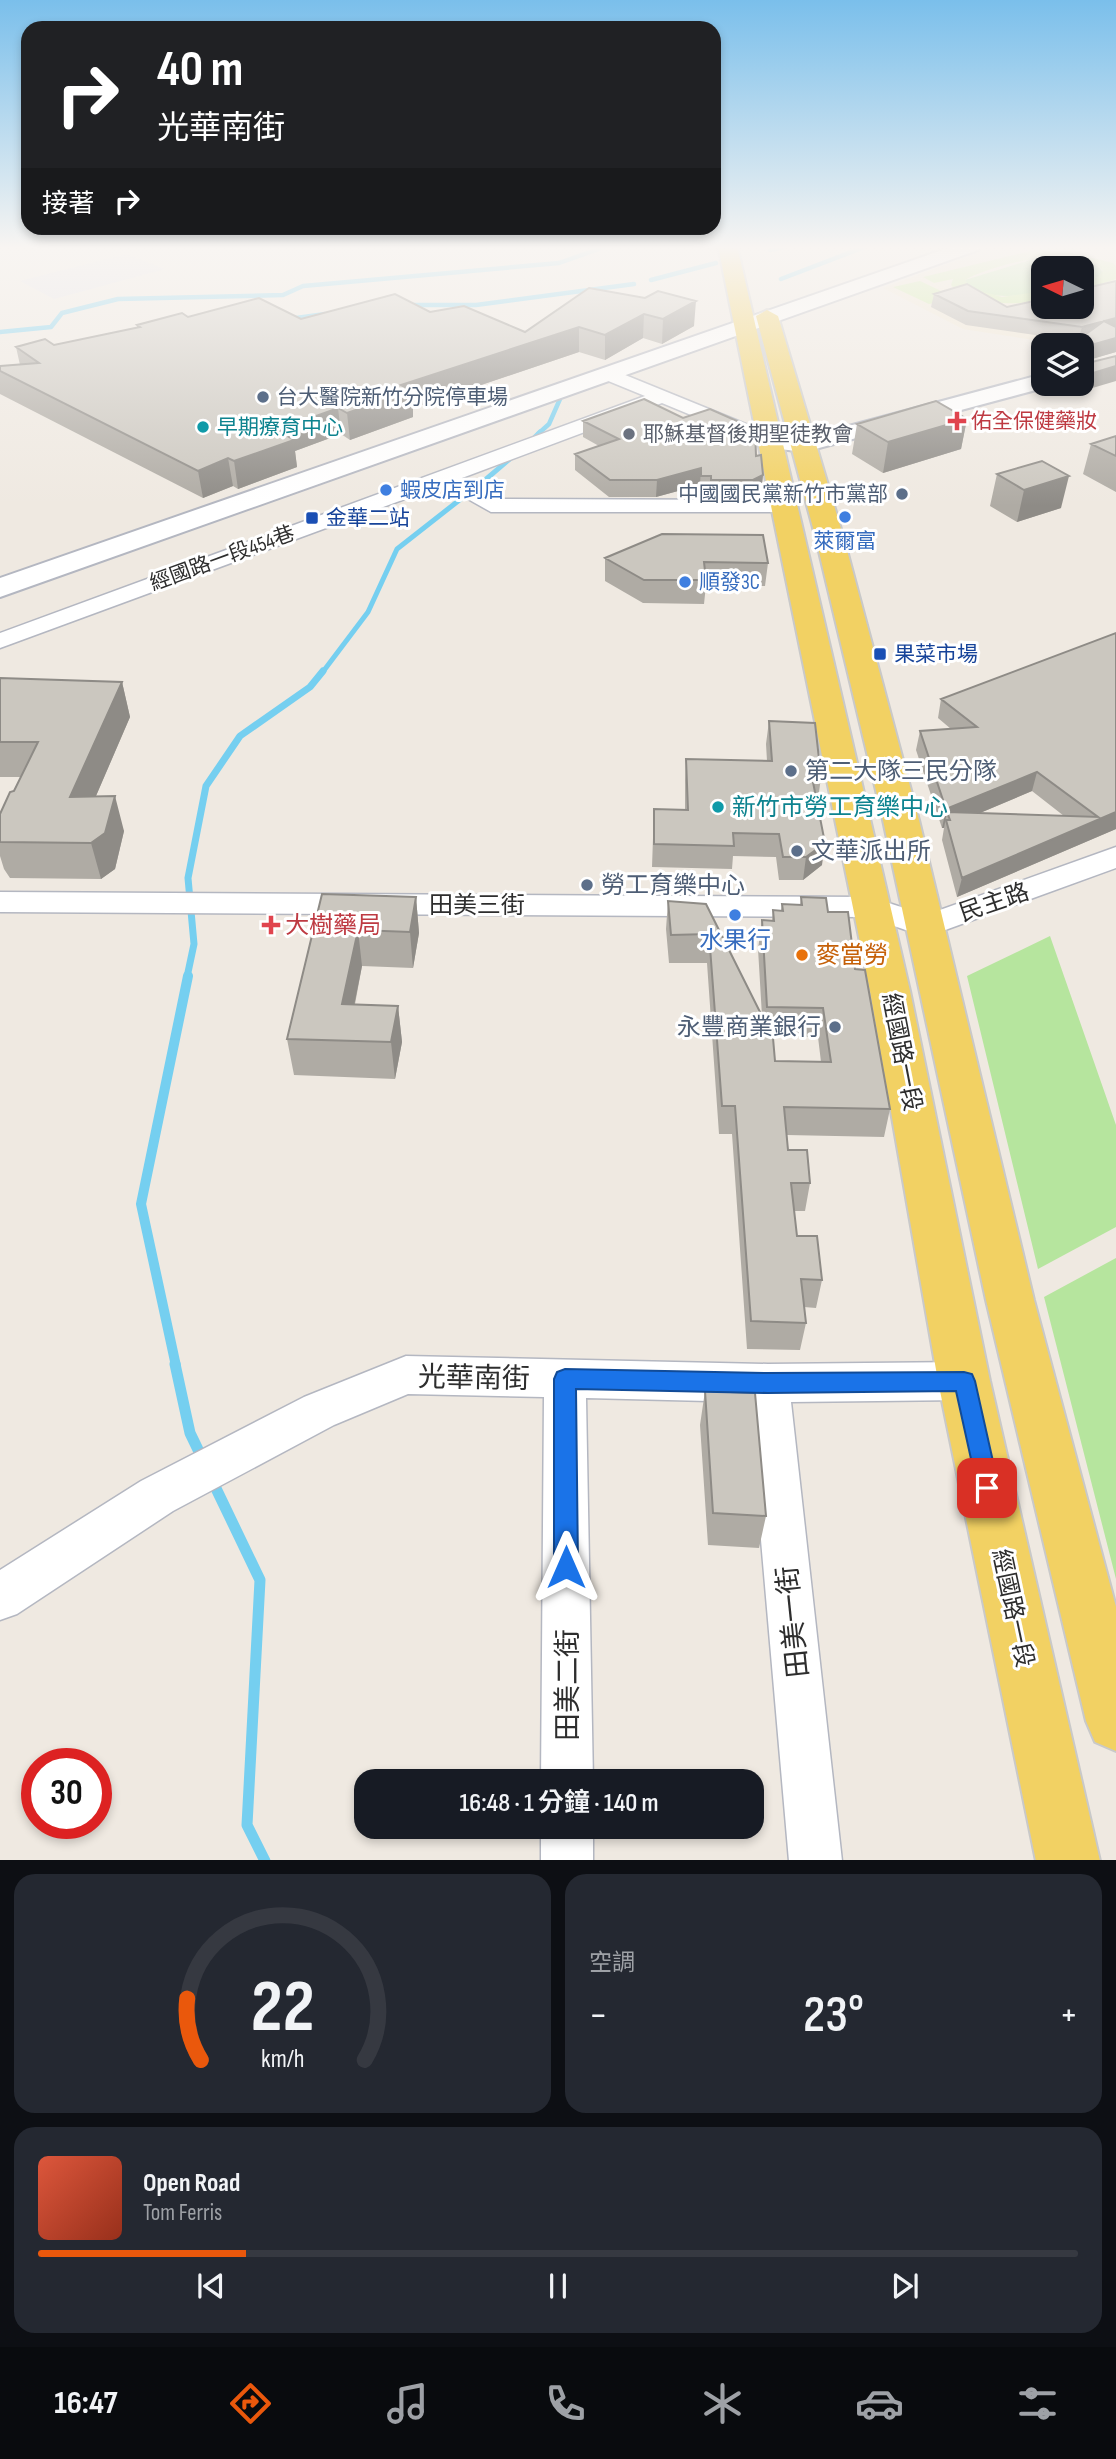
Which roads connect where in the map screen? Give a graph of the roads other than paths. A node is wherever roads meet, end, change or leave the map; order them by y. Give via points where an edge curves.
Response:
1 (727, 333) edge
2 (745, 333) edge
3 (771, 333) edge
4 (608, 374) junction
5 (1031, 384) edge
6 (661, 397) junction
7 (773, 442) junction
8 (804, 444) junction
9 (444, 476) junction
10 (785, 507) junction
11 (0, 588) edge
12 (0, 641) edge
13 (1116, 857) edge
14 (0, 902) edge
15 (870, 907) junction
16 (926, 926) junction
17 (565, 1379) junction
18 (964, 1381) junction
19 (768, 1383) junction
20 (0, 1597) edge
21 (1116, 1721) edge
22 (567, 1769) edge
23 (567, 1839) edge
24 (568, 1860) edge
25 (816, 1860) edge
26 (1068, 1860) edge

1 - 4 street
2 - 7 main road, 經國路一段
3 - 8 main road, 經國路一段
4 - 6 street
4 - 11 street
5 - 8 street
6 - 7 street
6 - 9 street, 經國路一段454巷
7 - 8 street
7 - 10 main road, 經國路一段
8 - 16 main road, 經國路一段
9 - 10 street via 491,505
9 - 12 street, 經國路一段454巷
10 - 15 main road, 經國路一段
13 - 16 street, 民主路
14 - 15 street, 田美三街
15 - 16 street, 民主路
15 - 18 main road, 經國路一段
16 - 21 main road, 經國路一段 via 1010,1300
17 - 19 street, 光華南街
17 - 20 street, 光華南街 via 406,1375 319,1411 157,1496
17 - 22 street, 田美二街
18 - 19 street, 光華南街
18 - 26 main road, 經國路一段
19 - 25 street, 田美一街
23 - 24 street

